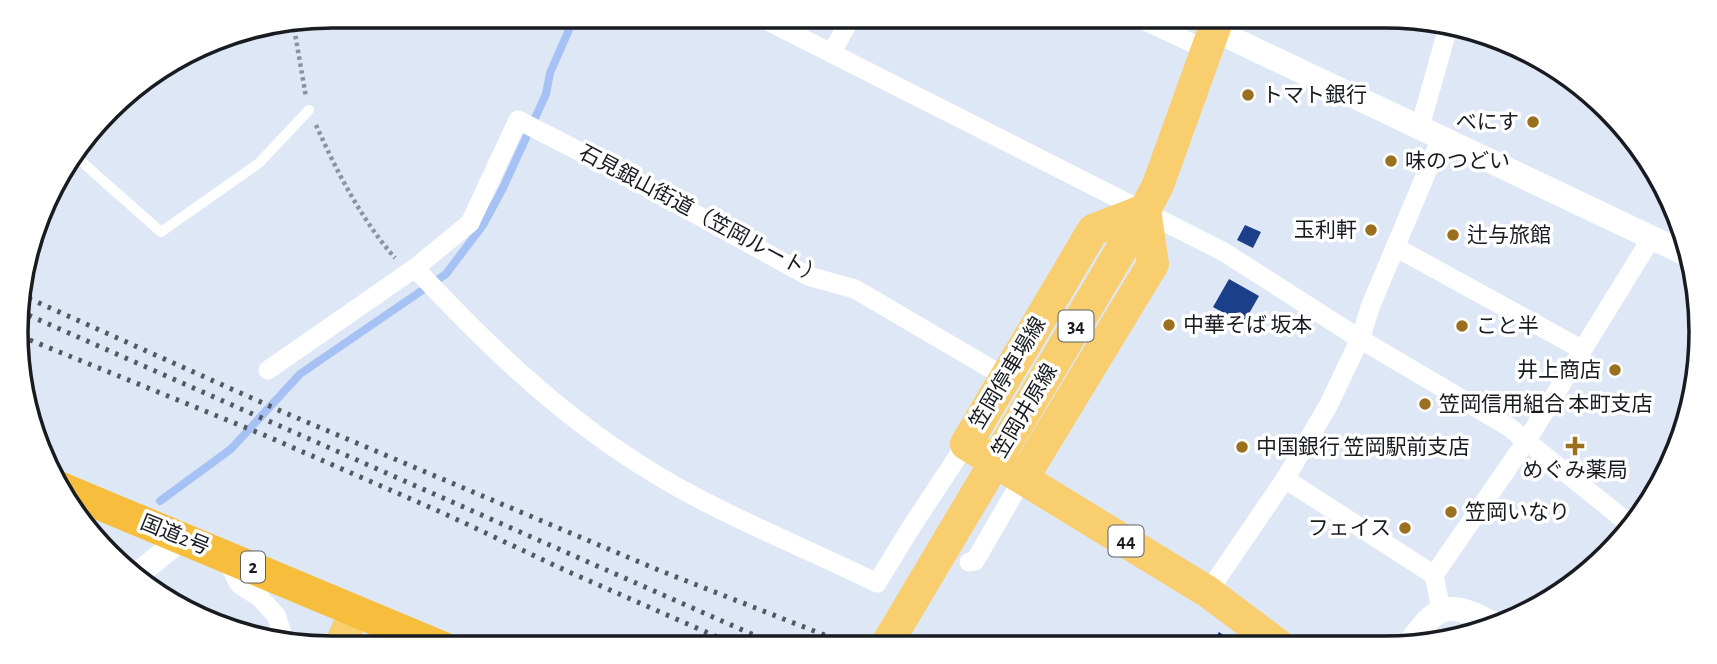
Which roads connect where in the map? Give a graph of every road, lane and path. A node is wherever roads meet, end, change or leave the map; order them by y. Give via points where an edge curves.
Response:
1 (783, 28) edge
2 (845, 28) edge
3 (1194, 28) edge
4 (294, 31) edge
5 (1214, 32) edge
6 (1447, 35) edge
7 (832, 52) junction
8 (309, 110) junction
9 (1431, 132) junction
10 (81, 161) edge
11 (1145, 211) junction
12 (1652, 237) junction
13 (1397, 247) junction
14 (1678, 250) edge
15 (413, 270) junction
16 (1360, 338) junction
17 (1581, 349) junction
18 (268, 370) dead end
19 (1005, 377) junction
20 (1527, 440) junction
21 (966, 444) junction
22 (1023, 478) junction
23 (1285, 479) junction
24 (77, 497) edge
25 (1624, 519) edge
26 (181, 539) junction
27 (222, 554) junction
28 (969, 562) dead end
29 (143, 570) edge
30 (1434, 575) junction
31 (1208, 592) junction
32 (1441, 610) junction
33 (355, 611) junction
34 (1485, 619) edge
35 (281, 631) edge
36 (1416, 634) edge
37 (344, 636) edge
38 (415, 636) edge
39 (892, 636) edge
40 (1267, 636) edge

1 - 7 street
2 - 7 street
3 - 5 street
4 - 8 path
5 - 9 street
5 - 11 main road, 笠岡井原線 / 34
6 - 9 street
7 - 11 street
8 - 10 lane via 259,163 160,232
8 - 15 path via 354,201 393,256
9 - 12 street
9 - 13 street
11 - 16 street via 1224,252
11 - 19 main road, 笠岡停車場線 via 1093,230
11 - 22 main road via 1153,264
11 - 39 main road, 笠岡井原線 / 34
12 - 14 street
12 - 17 street
13 - 16 street
13 - 17 street
15 - 18 street
15 - 19 street, 石見銀山街道（笠岡ルート） via 470,223 518,120 808,276 855,289
15 - 21 street via 522,374 638,464 696,498 877,583
16 - 20 street
16 - 23 street via 1328,406
17 - 20 street
19 - 21 main road, 笠岡停車場線
20 - 25 street
20 - 30 street
21 - 22 main road, 笠岡停車場線 / 44
22 - 28 street via 975,561
22 - 31 main road, 笠岡停車場線 / 44
23 - 30 street
23 - 31 street
24 - 26 highway, 国道2号 / 2
26 - 27 highway, 国道2号 / 2
26 - 29 street
27 - 33 highway, 国道2号 / 2
27 - 35 street via 239,584 276,615
30 - 32 street
31 - 40 main road, 笠岡停車場線 / 44
32 - 34 street via 1471,611
32 - 36 street
33 - 37 main road
33 - 38 highway, 国道2号 / 2

